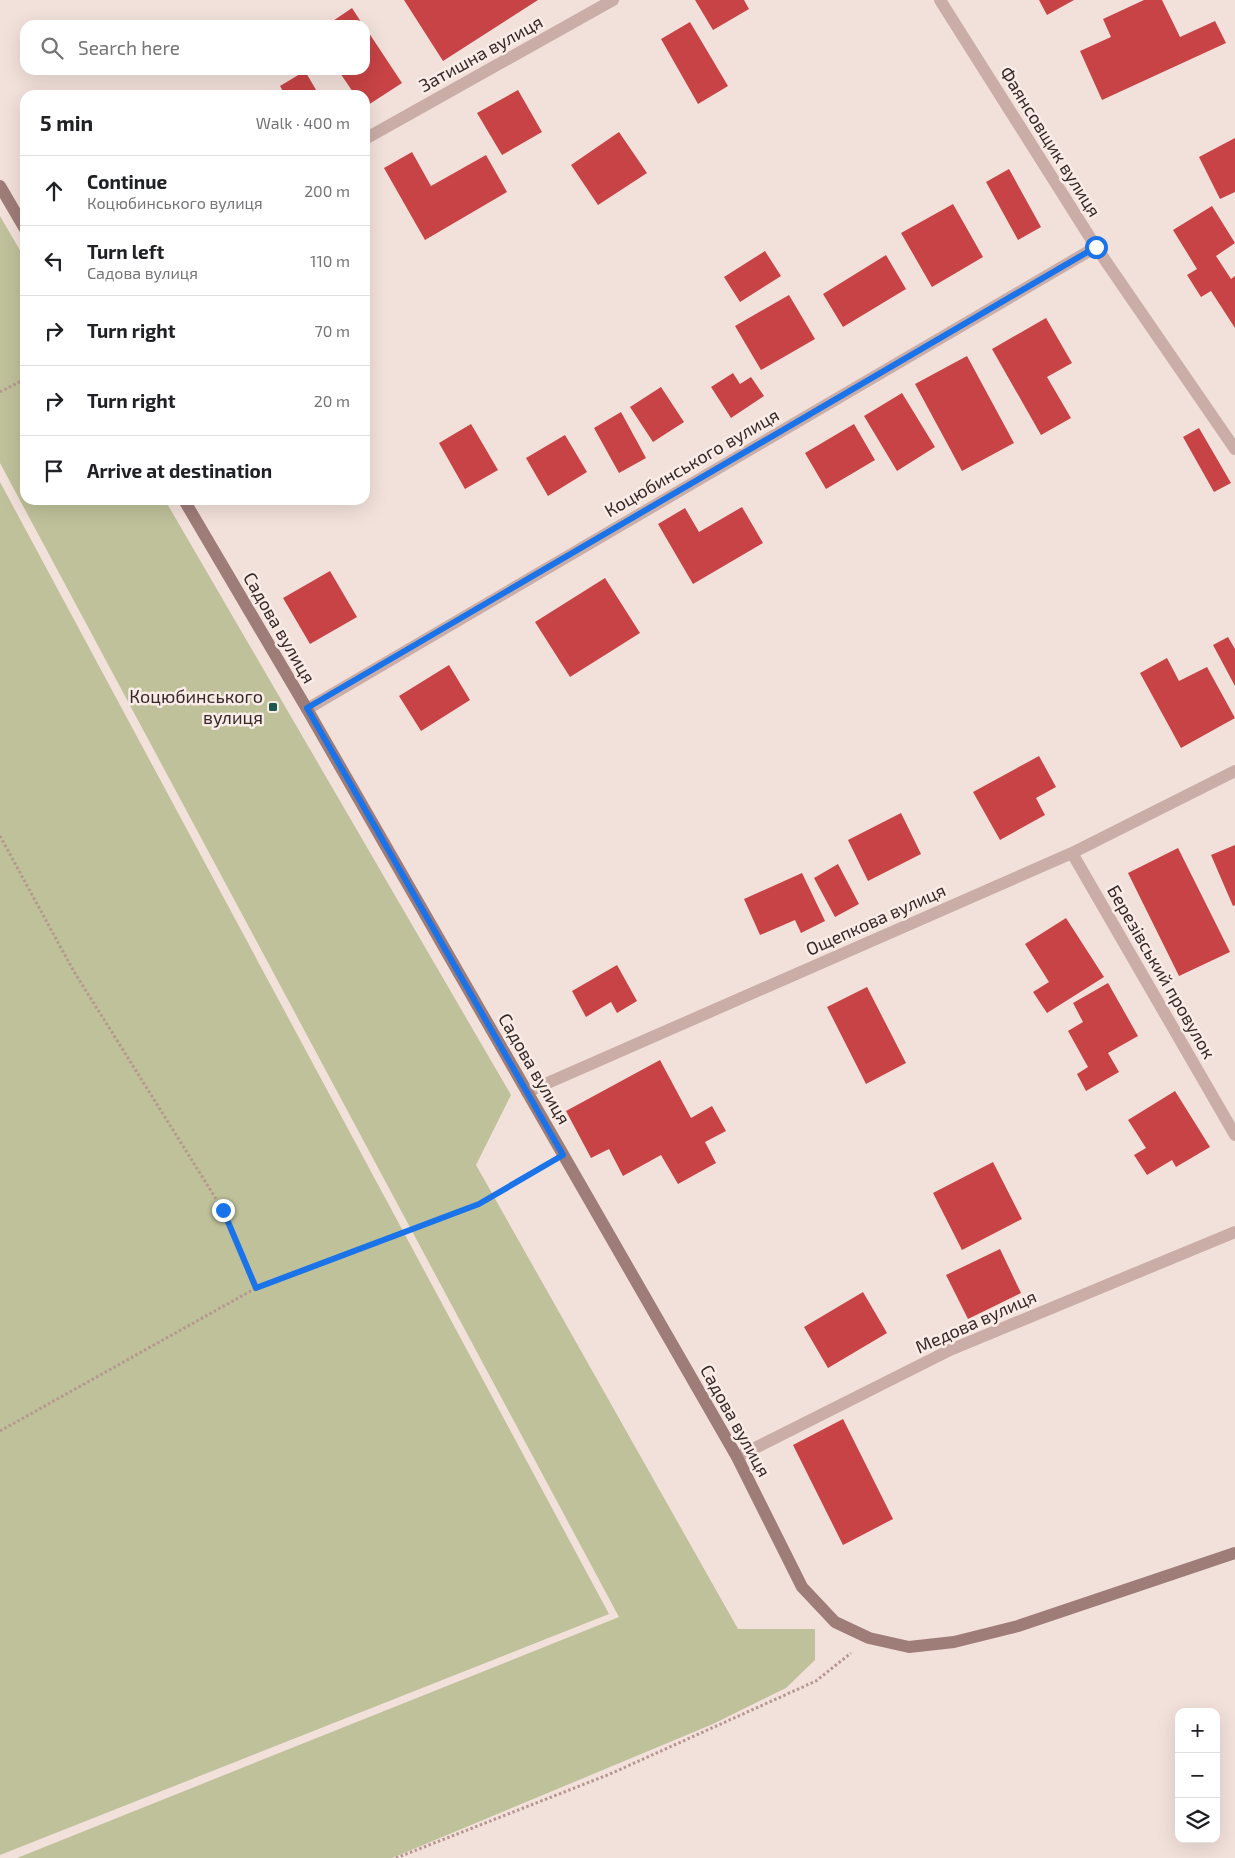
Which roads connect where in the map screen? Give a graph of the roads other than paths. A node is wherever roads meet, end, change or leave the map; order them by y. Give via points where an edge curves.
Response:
1 (613, 0) edge
2 (940, 0) edge
3 (370, 136) edge
4 (0, 186) edge
5 (20, 220) edge
6 (1096, 247) junction
7 (1235, 449) edge
8 (187, 505) edge
9 (307, 708) junction
10 (1235, 771) edge
11 (1072, 853) junction
12 (527, 1092) junction
13 (1235, 1134) edge
14 (1235, 1232) edge
15 (737, 1457) junction
16 (1235, 1553) edge

1 - 3 street, Затишна вулиця
2 - 6 street, Фаянсовщик вулиця
4 - 5 street
6 - 7 street, Фаянсовщик вулиця
6 - 9 street, Коцюбинського вулиця
8 - 9 street, Садова вулиця
9 - 12 street, Садова вулиця
10 - 11 street, Ощепкова вулиця
11 - 12 street, Ощепкова вулиця
11 - 13 street, Березівський провулок
12 - 15 street, Садова вулиця
14 - 15 street, Медова вулиця via 950,1350
15 - 16 street, Садова вулиця via 802,1587 835,1622 869,1638 909,1647 954,1642 1018,1626

